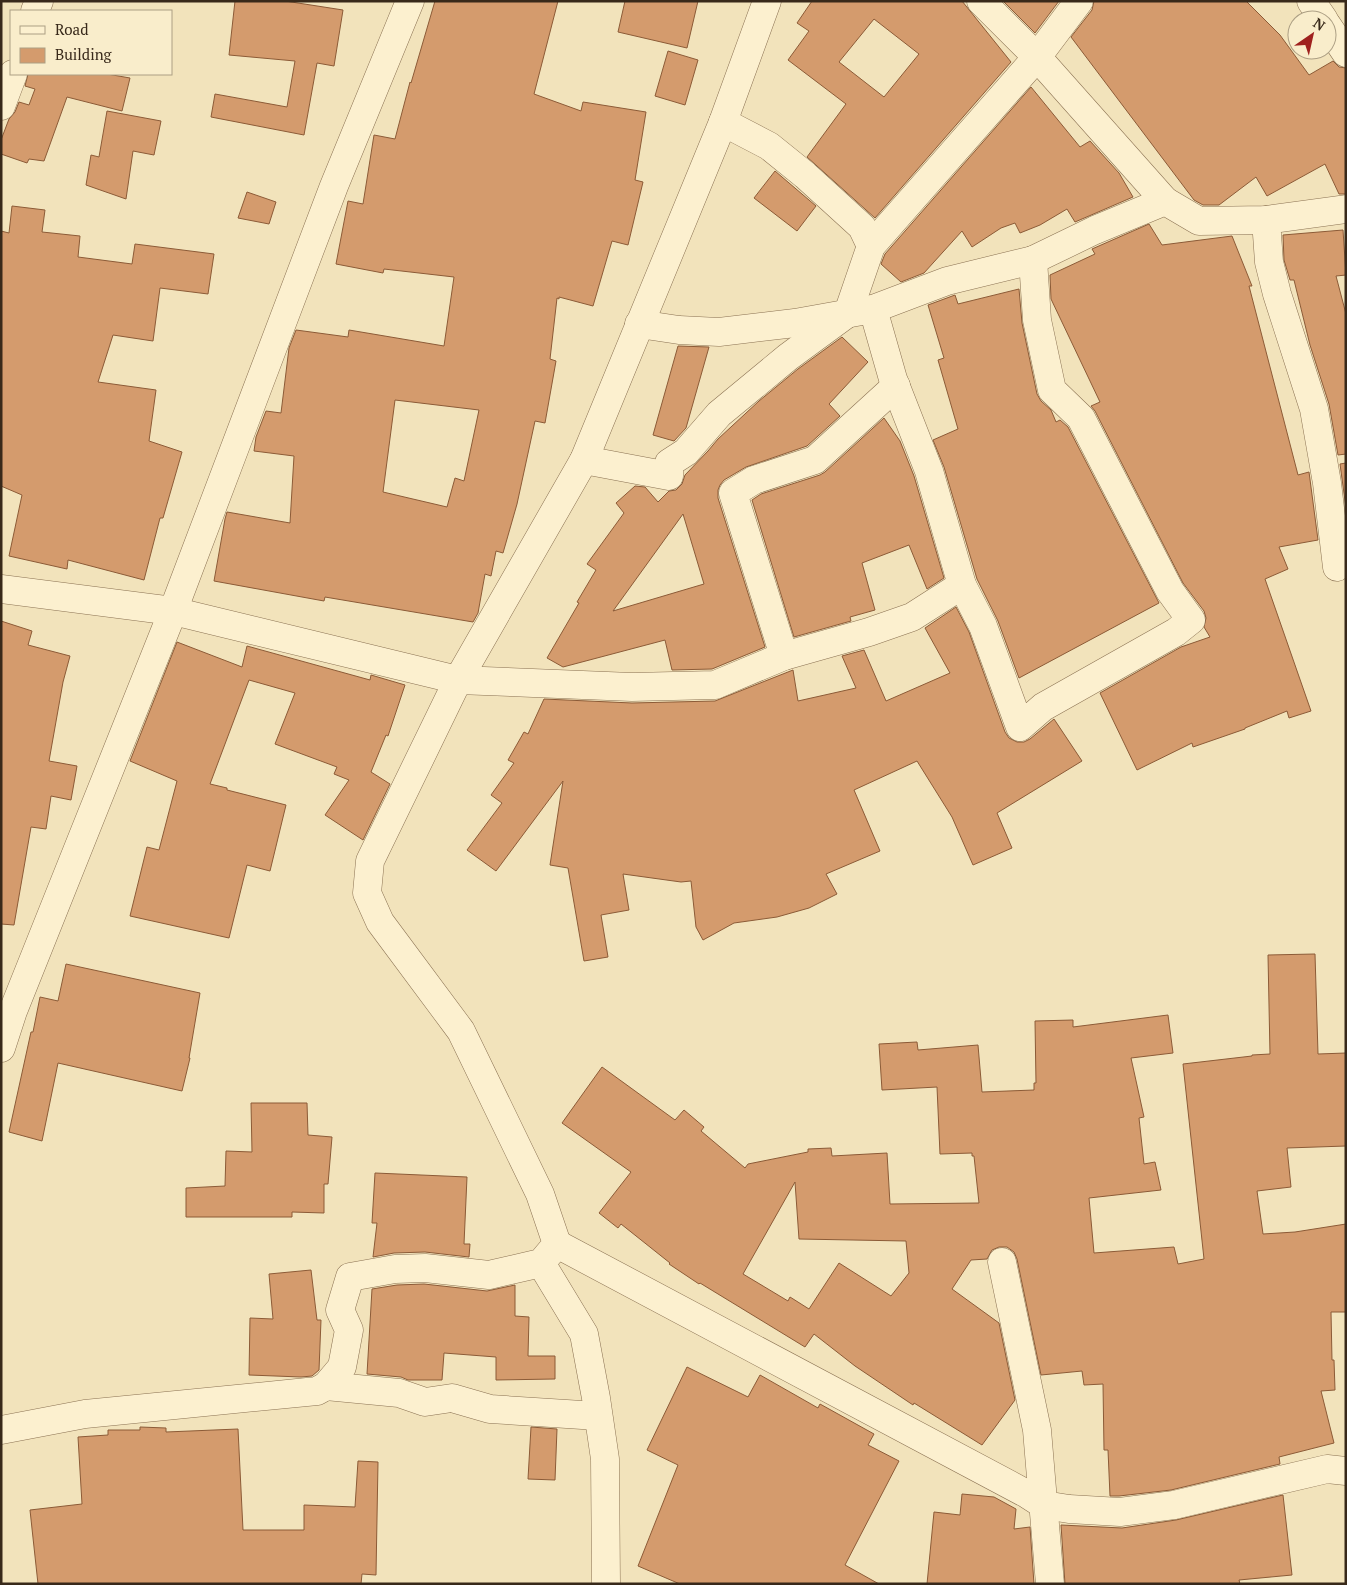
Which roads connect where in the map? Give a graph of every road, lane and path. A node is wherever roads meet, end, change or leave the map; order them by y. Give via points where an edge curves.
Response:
1 (410, 1) edge
2 (768, 1) edge
3 (981, 1) edge
4 (1079, 1) edge
5 (1337, 40) edge
6 (1346, 54) edge
7 (1037, 57) junction
8 (13, 75) edge
9 (1, 106) edge
10 (723, 122) junction
11 (1165, 202) junction
12 (1346, 209) edge
13 (1266, 220) junction
14 (872, 246) junction
15 (1034, 260) junction
16 (860, 311) junction
17 (639, 324) junction
18 (896, 386) junction
19 (584, 460) junction
20 (1337, 567) dead end
21 (962, 585) junction
22 (1, 589) edge
23 (173, 611) junction
24 (784, 656) junction
25 (458, 680) junction
26 (1, 1048) edge
27 (549, 1254) junction
28 (1002, 1262) dead end
29 (326, 1386) junction
30 (598, 1416) junction
31 (1, 1430) edge
32 (1346, 1471) edge
33 (1044, 1505) junction
34 (612, 1581) edge
35 (1050, 1584) edge

1 - 23 street via 334,186
2 - 10 street
3 - 7 street
4 - 7 street
5 - 6 street
7 - 11 street
7 - 14 street
8 - 9 street
10 - 14 street via 768,146 805,175 862,227
10 - 17 street
11 - 13 street via 1200,221
11 - 15 street
12 - 13 street
13 - 20 street via 1269,262 1277,294 1314,409
14 - 16 street
15 - 16 street via 947,281
15 - 21 street via 1037,320 1052,390 1081,418 1170,591 1191,620 1176,632 1043,707 1020,727 983,626
16 - 17 street via 719,332
16 - 18 street
16 - 19 street via 788,357 719,414 686,452 668,463 669,476
17 - 19 street
18 - 21 street via 929,471
18 - 24 street via 815,460 754,480 733,493
19 - 25 street
21 - 24 street via 912,617
22 - 23 street
23 - 25 street
23 - 26 street
24 - 25 street via 715,685 632,688
25 - 27 street via 370,860 367,894 380,922 461,1031 540,1194
27 - 29 street via 489,1275 395,1268 350,1277 340,1310 349,1330 342,1367
27 - 30 street via 584,1334
27 - 33 street via 1028,1494
28 - 33 street via 1037,1430
29 - 30 street via 399,1393 425,1402 452,1398 490,1409
29 - 31 street via 317,1392 85,1414
30 - 34 street via 605,1459
32 - 33 street via 1327,1469 1174,1505 1120,1512
33 - 35 street

